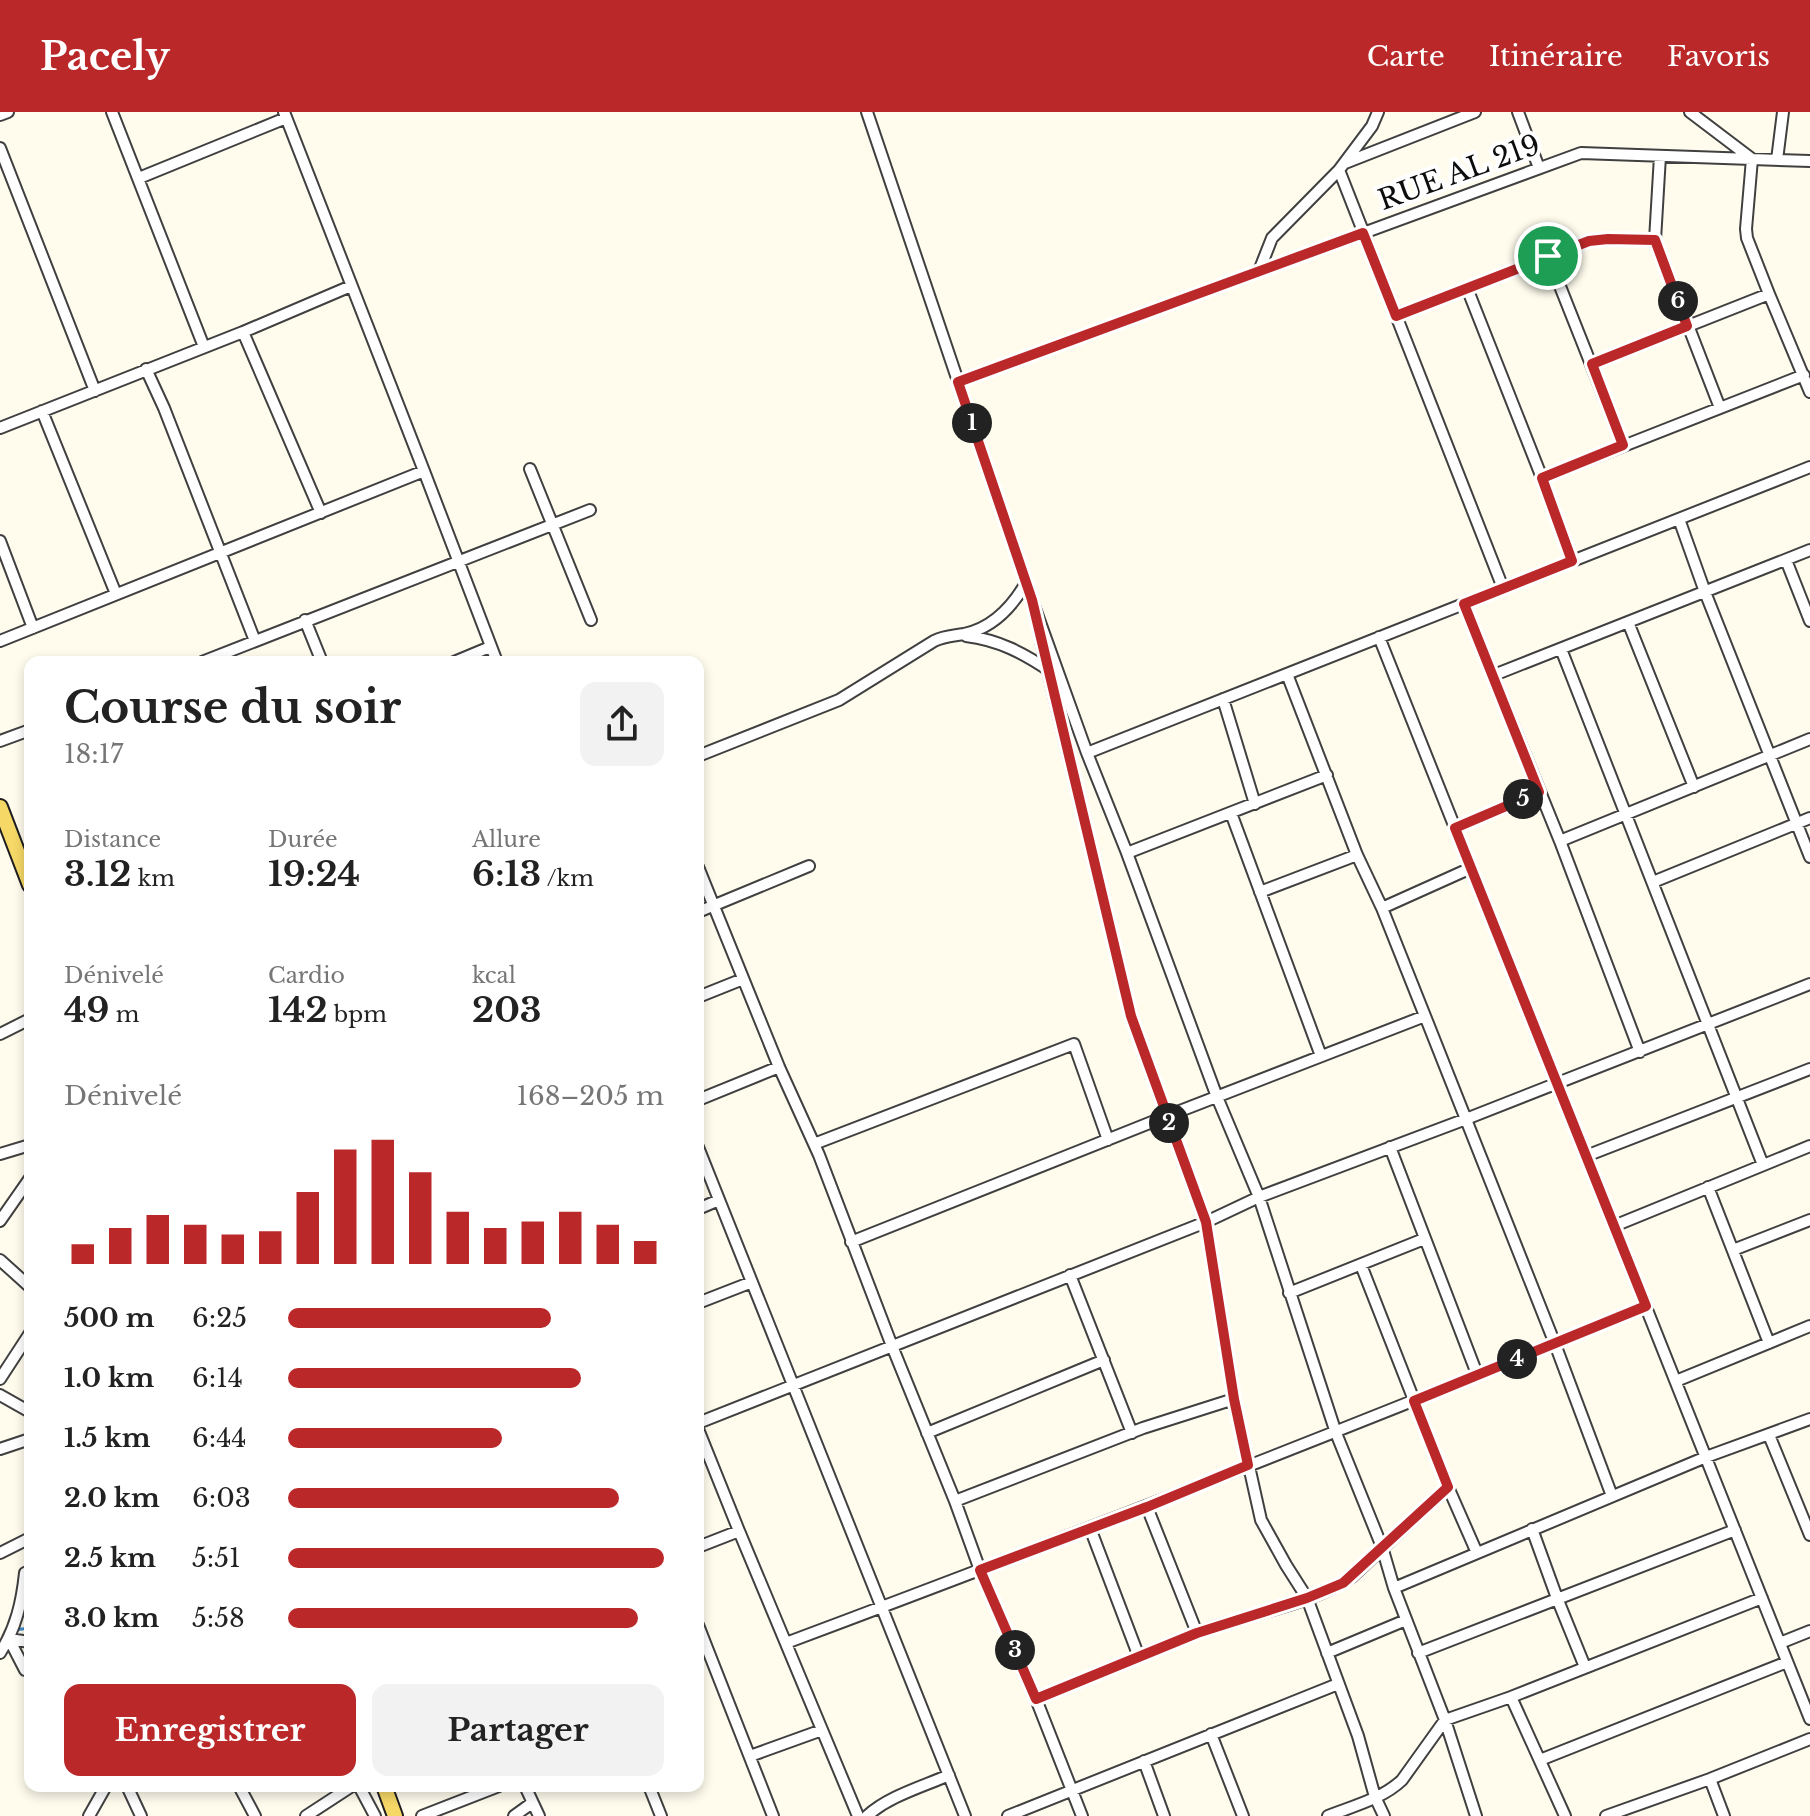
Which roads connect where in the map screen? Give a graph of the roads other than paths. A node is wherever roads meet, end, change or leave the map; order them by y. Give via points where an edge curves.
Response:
1 (8, 112) edge
2 (112, 112) edge
3 (867, 112) edge
4 (1378, 112) edge
5 (1475, 112) edge
6 (1518, 112) edge
7 (1690, 112) edge
8 (1783, 112) edge
9 (0, 115) edge
10 (285, 115) edge
11 (0, 148) edge
12 (1660, 156) junction
13 (1752, 159) junction
14 (1777, 160) junction
15 (1810, 161) edge
16 (1341, 167) junction
17 (1539, 168) junction
18 (139, 178) junction
19 (1363, 233) junction
20 (1655, 240) junction
21 (1548, 256) junction
22 (1259, 271) junction
23 (351, 286) junction
24 (1467, 288) junction
25 (1769, 294) junction
26 (1396, 316) junction
27 (1687, 326) junction
28 (243, 332) junction
29 (204, 347) junction
30 (1592, 364) junction
31 (146, 369) junction
32 (1804, 375) junction
33 (958, 382) junction
34 (95, 391) junction
35 (1810, 392) edge
36 (1720, 408) junction
37 (42, 411) junction
38 (0, 428) edge
39 (1623, 445) junction
40 (1810, 467) edge
41 (530, 469) dead end
42 (424, 471) junction
43 (1542, 478) junction
44 (590, 510) dead end
45 (321, 513) junction
46 (1679, 519) junction
47 (553, 525) junction
48 (0, 541) edge
49 (1810, 550) edge
50 (220, 553) junction
51 (1786, 560) junction
52 (1572, 561) junction
53 (460, 562) junction
54 (1026, 583) junction
55 (1503, 588) junction
56 (1705, 592) junction
57 (116, 594) junction
58 (1032, 600) junction
59 (1464, 604) junction
60 (305, 620) junction
61 (591, 620) dead end
62 (1810, 621) edge
63 (1628, 622) junction
64 (33, 628) junction
65 (956, 635) junction
66 (1379, 637) junction
67 (0, 641) edge
68 (255, 641) junction
69 (490, 647) junction
70 (1561, 649) junction
71 (217, 656) edge
72 (320, 656) edge
73 (468, 656) edge
74 (494, 656) edge
75 (1048, 669) junction
76 (1287, 674) junction
77 (1494, 675) junction
78 (1061, 679) junction
79 (1223, 699) junction
80 (24, 732) edge
81 (1810, 739) edge
82 (0, 741) edge
83 (1087, 753) junction
84 (704, 754) edge
85 (1770, 756) junction
86 (1327, 775) junction
87 (1694, 787) junction
88 (1539, 792) junction
89 (1255, 804) junction
90 (0, 807) edge
91 (1231, 813) junction
92 (1626, 815) junction
93 (1810, 818) edge
94 (1796, 823) junction
95 (1455, 828) junction
96 (6, 840) edge
97 (1560, 841) junction
98 (1127, 853) junction
99 (1357, 855) junction
100 (1810, 857) edge
101 (809, 866) dead end
102 (1471, 868) junction
103 (24, 874) edge
104 (704, 882) edge
105 (1653, 882) junction
106 (1260, 892) junction
107 (714, 906) junction
108 (1382, 908) junction
109 (704, 910) edge
110 (743, 979) junction
111 (1810, 984) edge
112 (704, 995) edge
113 (1425, 1016) junction
114 (24, 1022) edge
115 (1709, 1024) junction
116 (0, 1034) edge
117 (1640, 1052) junction
118 (1321, 1056) junction
119 (779, 1067) junction
120 (1810, 1069) edge
121 (1557, 1083) junction
122 (1217, 1097) junction
123 (704, 1098) edge
124 (1737, 1098) junction
125 (1167, 1116) junction
126 (1466, 1119) junction
127 (1108, 1140) junction
128 (814, 1144) junction
129 (1810, 1146) edge
130 (24, 1147) edge
131 (1390, 1147) junction
132 (0, 1154) edge
133 (1586, 1156) junction
134 (704, 1162) edge
135 (1763, 1165) junction
136 (24, 1187) edge
137 (1708, 1187) junction
138 (1259, 1197) junction
139 (719, 1200) junction
140 (704, 1206) edge
141 (1810, 1220) edge
142 (0, 1221) edge
143 (1206, 1222) junction
144 (1614, 1226) junction
145 (1424, 1239) junction
146 (851, 1242) junction
147 (1733, 1250) junction
148 (0, 1260) edge
149 (1361, 1265) junction
150 (1070, 1275) junction
151 (24, 1282) edge
152 (752, 1282) junction
153 (1289, 1293) junction
154 (704, 1301) edge
155 (1646, 1306) junction
156 (1810, 1326) edge
157 (24, 1342) edge
158 (1769, 1343) junction
159 (1555, 1344) junction
160 (892, 1346) junction
161 (1104, 1360) junction
162 (1477, 1374) junction
163 (0, 1379) edge
164 (1676, 1381) junction
165 (793, 1385) junction
166 (0, 1395) edge
167 (1234, 1399) junction
168 (1414, 1401) junction
169 (24, 1409) edge
170 (1810, 1419) edge
171 (704, 1421) edge
172 (927, 1433) junction
173 (1132, 1433) junction
174 (1336, 1433) junction
175 (1769, 1435) junction
176 (24, 1441) edge
177 (704, 1444) edge
178 (0, 1449) edge
179 (1706, 1457) junction
180 (1248, 1465) junction
181 (1448, 1487) junction
182 (1612, 1496) junction
183 (955, 1501) junction
184 (1147, 1507) junction
185 (1090, 1528) junction
186 (1532, 1529) junction
187 (1735, 1530) junction
188 (739, 1531) junction
189 (1810, 1535) edge
190 (24, 1541) edge
191 (704, 1545) edge
192 (1382, 1547) junction
193 (0, 1553) edge
194 (1477, 1553) junction
195 (980, 1570) junction
196 (24, 1580) edge
197 (1394, 1588) junction
198 (1307, 1598) junction
199 (1557, 1598) junction
200 (1762, 1598) junction
201 (882, 1607) junction
202 (1406, 1620) junction
203 (1810, 1631) edge
204 (1197, 1633) junction
205 (9, 1639) junction
206 (704, 1640) edge
207 (24, 1641) edge
208 (786, 1643) junction
209 (1780, 1643) junction
210 (0, 1653) edge
211 (1327, 1653) junction
212 (1418, 1653) junction
213 (1139, 1657) junction
214 (1787, 1662) junction
215 (1585, 1667) junction
216 (24, 1668) edge
217 (1338, 1684) junction
218 (1511, 1697) junction
219 (1036, 1699) junction
220 (1810, 1719) edge
221 (1445, 1720) junction
222 (822, 1730) junction
223 (1211, 1734) junction
224 (1810, 1739) edge
225 (750, 1756) junction
226 (1540, 1760) junction
227 (1144, 1761) junction
228 (949, 1775) junction
229 (1710, 1779) junction
230 (1072, 1790) junction
231 (103, 1792) edge
232 (130, 1792) edge
233 (242, 1792) edge
234 (343, 1792) edge
235 (362, 1792) edge
236 (386, 1792) edge
237 (484, 1792) edge
238 (527, 1792) edge
239 (651, 1792) edge
240 (1375, 1797) junction
241 (532, 1803) junction
242 (856, 1813) edge
243 (89, 1816) edge
244 (141, 1816) edge
245 (255, 1816) edge
246 (306, 1816) edge
247 (375, 1816) edge
248 (395, 1816) edge
249 (422, 1816) edge
250 (514, 1816) edge
251 (539, 1816) edge
252 (661, 1816) edge
253 (773, 1816) edge
254 (842, 1816) edge
255 (867, 1816) edge
256 (965, 1816) edge
257 (1008, 1816) edge
258 (1082, 1816) edge
259 (1164, 1816) edge
260 (1243, 1816) edge
261 (1328, 1816) edge
262 (1384, 1816) edge
263 (1476, 1816) edge
264 (1565, 1816) edge
265 (1606, 1816) edge
266 (1724, 1816) edge

1 - 9 street
2 - 18 street
3 - 33 street
4 - 16 street
5 - 16 street
6 - 17 street
7 - 13 street
8 - 14 street
10 - 18 street
10 - 23 street
11 - 34 street
12 - 13 street, RUE AL 219
12 - 17 street, RUE AL 219 via 1581,153
12 - 20 street
13 - 14 street, RUE AL 219
13 - 25 street via 1747,238
14 - 15 street, RUE AL 219
16 - 19 street
16 - 22 street via 1272,238
17 - 19 street, RUE AL 219
18 - 29 street
19 - 22 street, RUE AL 219
19 - 26 street
20 - 21 street via 1595,240
20 - 27 street
21 - 24 street
21 - 30 street
22 - 33 street, RUE AL 219
23 - 28 street
23 - 42 street
24 - 26 street
24 - 43 street
25 - 27 street
25 - 32 street
26 - 55 street
27 - 30 street
27 - 36 street
28 - 29 street
28 - 45 street
29 - 31 street
30 - 39 street
31 - 34 street
31 - 50 street
32 - 35 street
32 - 36 street
33 - 54 street
34 - 37 street
36 - 39 street
37 - 38 street
37 - 57 street
39 - 43 street
40 - 46 street
41 - 47 street
42 - 45 street
42 - 53 street
43 - 52 street
44 - 47 street
45 - 50 street
46 - 52 street
46 - 56 street
47 - 53 street
47 - 61 street
48 - 64 street
49 - 51 street
50 - 57 street
50 - 68 street
51 - 56 street
51 - 62 street
52 - 55 street
53 - 60 street
53 - 69 street
54 - 58 street
54 - 65 street via 1016,600 987,626
55 - 59 street
56 - 63 street
56 - 85 street
57 - 64 street
58 - 75 street
58 - 78 street
59 - 66 street
59 - 77 street
60 - 68 street
60 - 72 street
63 - 70 street
63 - 87 street
64 - 67 street
65 - 75 street via 1003,643
65 - 84 street via 934,641 839,700
66 - 76 street
66 - 95 street
68 - 71 street
69 - 73 street
69 - 74 street
70 - 77 street
70 - 92 street
75 - 78 street
75 - 125 street via 1131,1016
76 - 79 street
76 - 86 street
77 - 88 street
78 - 83 street
79 - 83 street
79 - 89 street
80 - 82 street
81 - 85 street
83 - 98 street
85 - 87 street
85 - 94 street
86 - 89 street
86 - 99 street
87 - 92 street
88 - 95 street
88 - 97 street
89 - 91 street
90 - 96 main road
91 - 98 street
91 - 106 street
92 - 97 street
92 - 105 street
93 - 94 street
94 - 100 street
94 - 105 street
95 - 102 street
96 - 103 main road
97 - 117 street
98 - 122 street
99 - 106 street
99 - 108 street
101 - 107 street
102 - 108 street
102 - 121 street
104 - 107 street
105 - 115 street
106 - 118 street
107 - 109 street
107 - 110 street
108 - 113 street
110 - 112 street
110 - 119 street
111 - 115 street
113 - 118 street
113 - 126 street
114 - 116 street
115 - 117 street
115 - 124 street
117 - 121 street
118 - 122 street
119 - 123 street
119 - 128 street
120 - 124 street
121 - 126 street
121 - 133 street
122 - 125 street
122 - 138 street
124 - 133 street
124 - 135 street
125 - 127 street
125 - 143 street
126 - 131 street
126 - 159 street
127 - 128 street via 1074,1044
127 - 146 street
128 - 146 street
129 - 135 street
130 - 132 street
131 - 138 street
131 - 145 street
133 - 144 street
134 - 139 street
135 - 137 street
136 - 142 street
137 - 144 street
137 - 147 street
138 - 143 street
138 - 153 street
139 - 140 street
139 - 152 street
141 - 147 street
143 - 150 street
143 - 167 street
144 - 155 street
145 - 149 street
145 - 162 street
146 - 160 street
147 - 158 street
148 - 151 street
149 - 153 street
149 - 168 street
150 - 160 street
150 - 161 street
152 - 154 street
152 - 165 street
153 - 174 street
155 - 159 street
155 - 164 street
156 - 158 street
157 - 163 street
158 - 164 street
159 - 162 street
159 - 182 street
160 - 165 street
160 - 172 street
161 - 172 street
161 - 173 street
162 - 168 street
164 - 179 street
165 - 171 street
165 - 201 street
166 - 169 street
167 - 173 street
167 - 180 street
168 - 174 street
168 - 181 street
170 - 175 street
172 - 183 street
173 - 183 street
174 - 180 street
174 - 192 street
175 - 179 street
175 - 189 street
176 - 178 street
177 - 188 street
179 - 182 street
179 - 187 street
180 - 184 street
180 - 198 street via 1261,1520
181 - 192 street
181 - 194 street
182 - 186 street
183 - 195 street
184 - 185 street
184 - 204 street
185 - 195 street
185 - 213 street
186 - 194 street
186 - 199 street
187 - 199 street
187 - 200 street
188 - 191 street
188 - 208 street
190 - 193 street
192 - 197 street
192 - 198 street via 1343,1583
194 - 197 street
195 - 201 street
195 - 219 street
196 - 205 street
197 - 202 street
198 - 204 street
198 - 211 street
199 - 212 street
199 - 215 street
200 - 209 street
200 - 215 street
201 - 208 street
201 - 228 street
202 - 211 street
202 - 212 street
203 - 209 street
204 - 213 street
205 - 207 street
205 - 210 street
205 - 216 street
206 - 225 street
208 - 222 street
209 - 214 street
211 - 217 street
212 - 221 street
213 - 219 street
214 - 220 street
214 - 226 street
215 - 218 street
217 - 223 street
217 - 240 street
218 - 221 street
218 - 226 street
219 - 230 street
221 - 240 street via 1402,1780
221 - 263 street
222 - 225 street
222 - 242 street
223 - 227 street
223 - 260 street
224 - 229 street
225 - 253 street
226 - 264 street
227 - 230 street
227 - 259 street
228 - 255 street
228 - 256 street
229 - 265 street
229 - 266 street
230 - 257 street
230 - 258 street
231 - 243 street
232 - 244 street
233 - 245 street
234 - 246 street
235 - 247 street
236 - 248 main road
237 - 249 street
238 - 241 street
239 - 252 street
240 - 261 street
240 - 262 street
241 - 250 street
241 - 251 street
242 - 254 street

